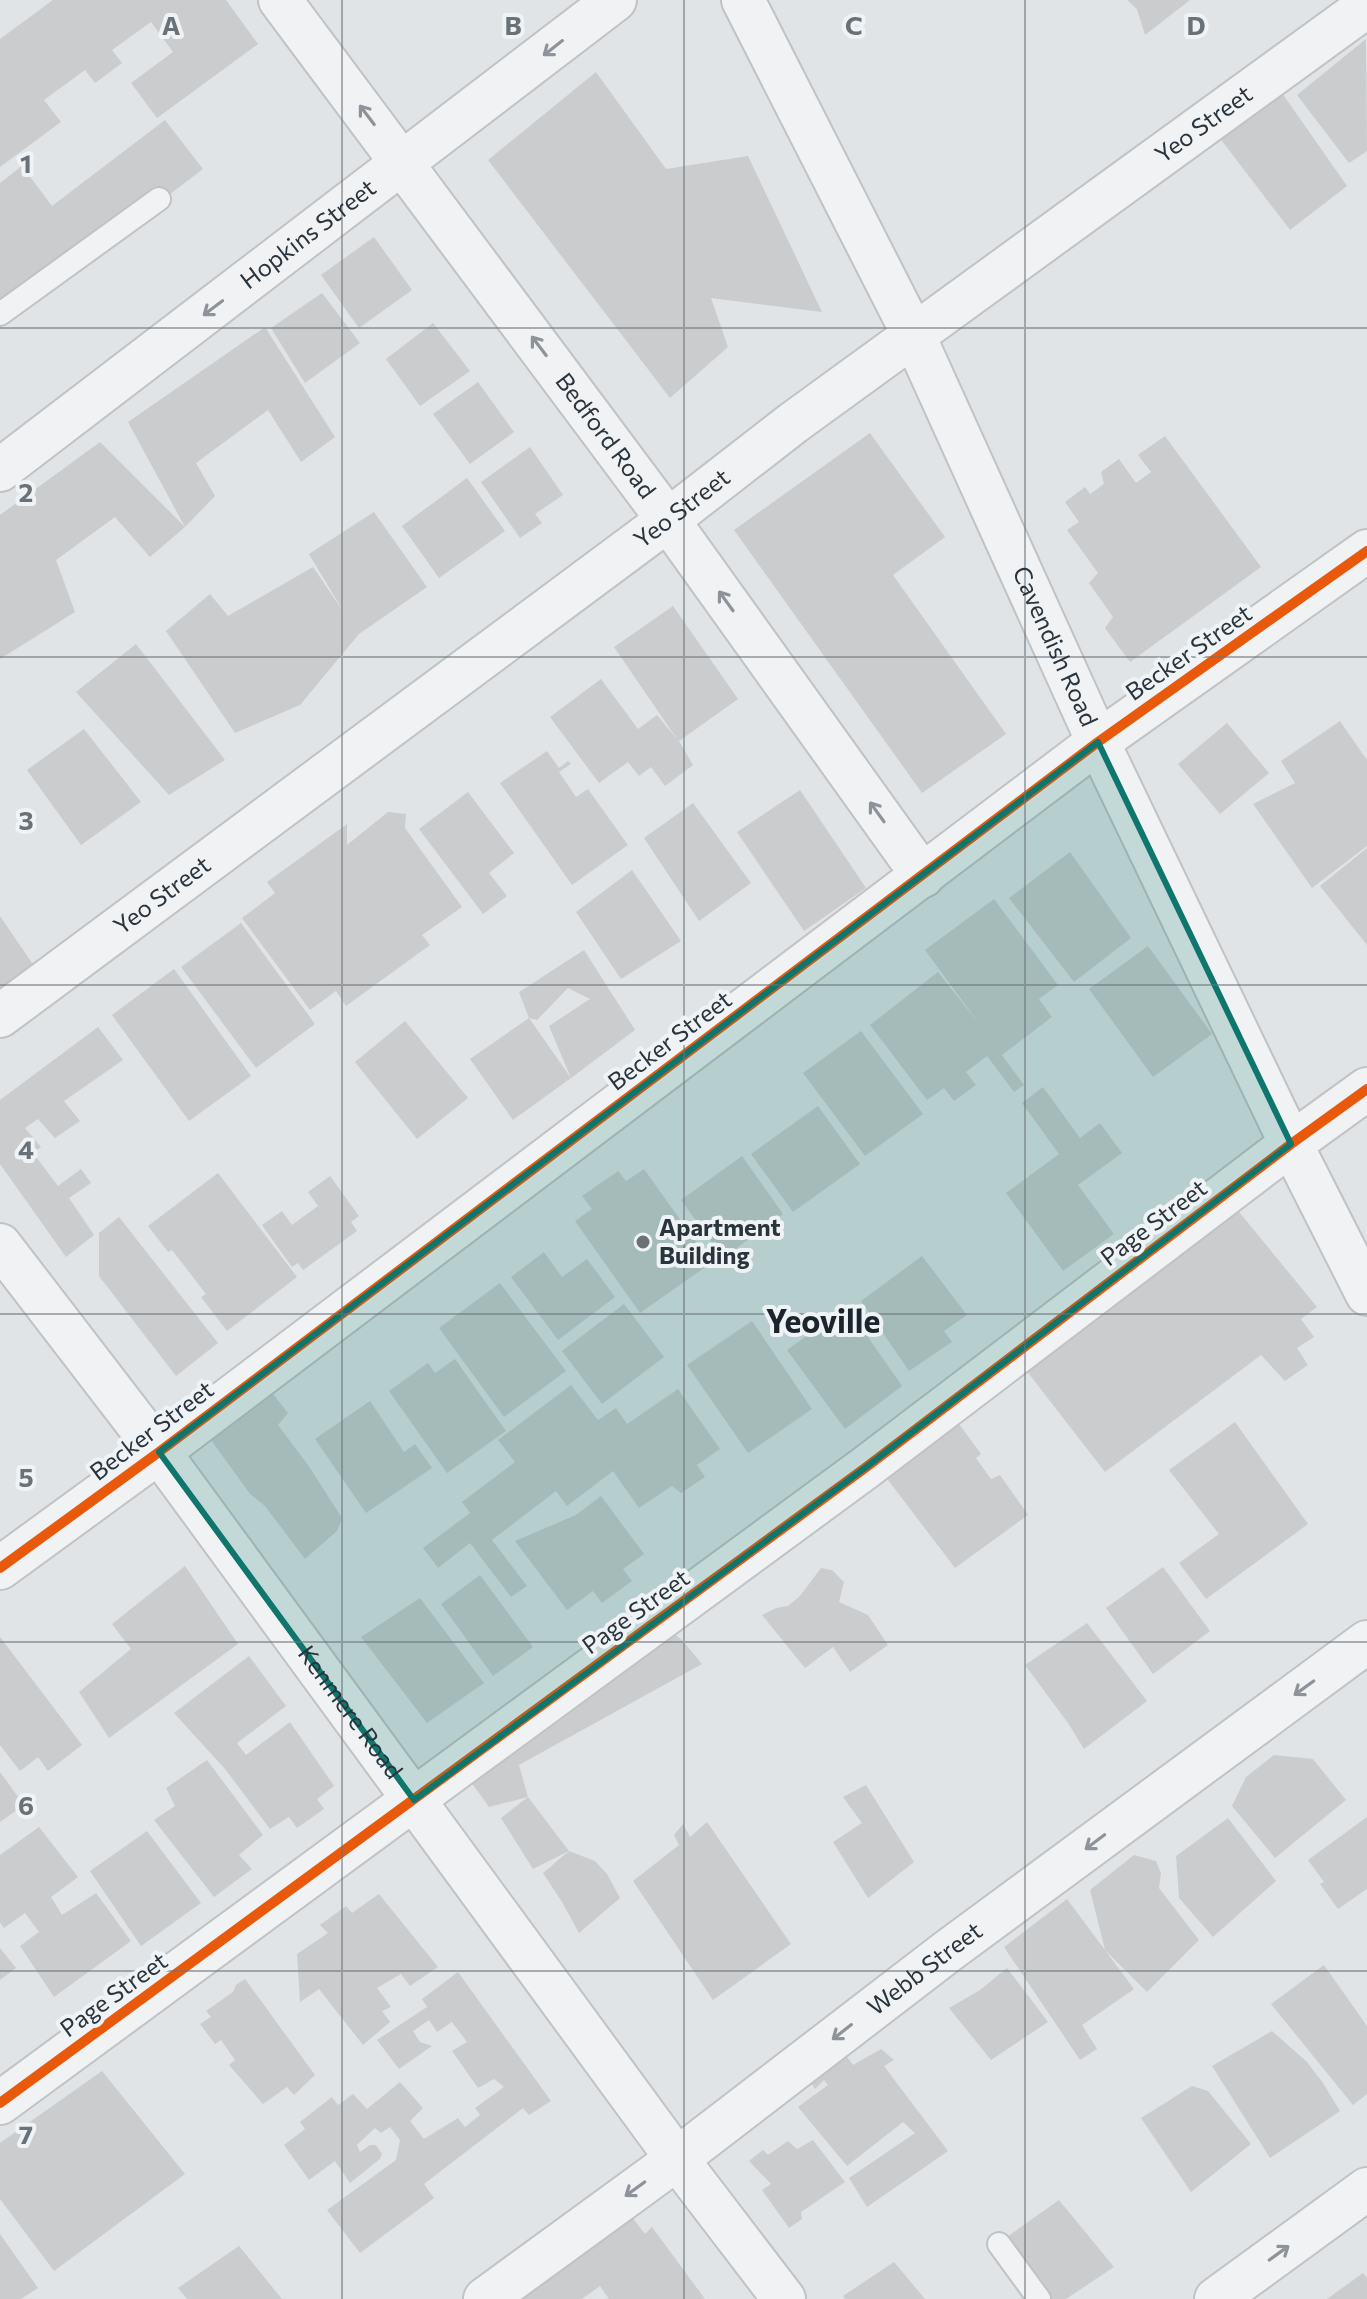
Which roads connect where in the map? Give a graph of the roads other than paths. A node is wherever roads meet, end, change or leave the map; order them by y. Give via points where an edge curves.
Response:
1 (280, 0) edge
2 (615, 0) edge
3 (743, 0) edge
4 (1367, 6) edge
5 (403, 163) junction
6 (159, 199) dead end
7 (0, 314) edge
8 (914, 336) junction
9 (0, 470) edge
10 (668, 520) junction
11 (1367, 551) edge
12 (1098, 742) junction
13 (923, 876) junction
14 (0, 1016) edge
15 (1367, 1089) edge
16 (1291, 1144) junction
17 (0, 1245) edge
18 (1367, 1294) edge
19 (159, 1452) junction
20 (0, 1568) edge
21 (1367, 1642) edge
22 (414, 1800) junction
23 (0, 2103) edge
24 (677, 2159) junction
25 (1367, 2189) edge
26 (999, 2244) dead end
27 (485, 2299) edge
28 (784, 2299) edge
29 (1039, 2299) edge
30 (1216, 2299) edge

5 -> 1 street, Bedford Road
2 -> 5 street, Hopkins Street
3 - 8 street, Cavendish Road
4 - 8 street, Yeo Street
5 -> 9 street, Hopkins Street
10 -> 5 street, Bedford Road
6 - 7 lane
8 - 10 street, Yeo Street
8 - 12 street, Cavendish Road
13 -> 10 street, Bedford Road
10 - 14 street, Yeo Street
11 - 12 street, Becker Street
12 - 13 street, Becker Street
12 - 16 street, Cavendish Road
13 - 19 street, Becker Street
15 - 16 street, Page Street
16 - 18 street, Cavendish Road
16 - 22 street, Page Street via 865,1468
17 - 19 street, Kenmere Road
19 - 20 street, Becker Street
19 - 22 street, Kenmere Road
21 -> 24 street, Webb Street
22 - 23 street, Page Street
22 - 24 street, Kenmere Road
24 -> 27 street, Webb Street
24 - 28 street, Kenmere Road
30 -> 25 street
26 - 29 lane

